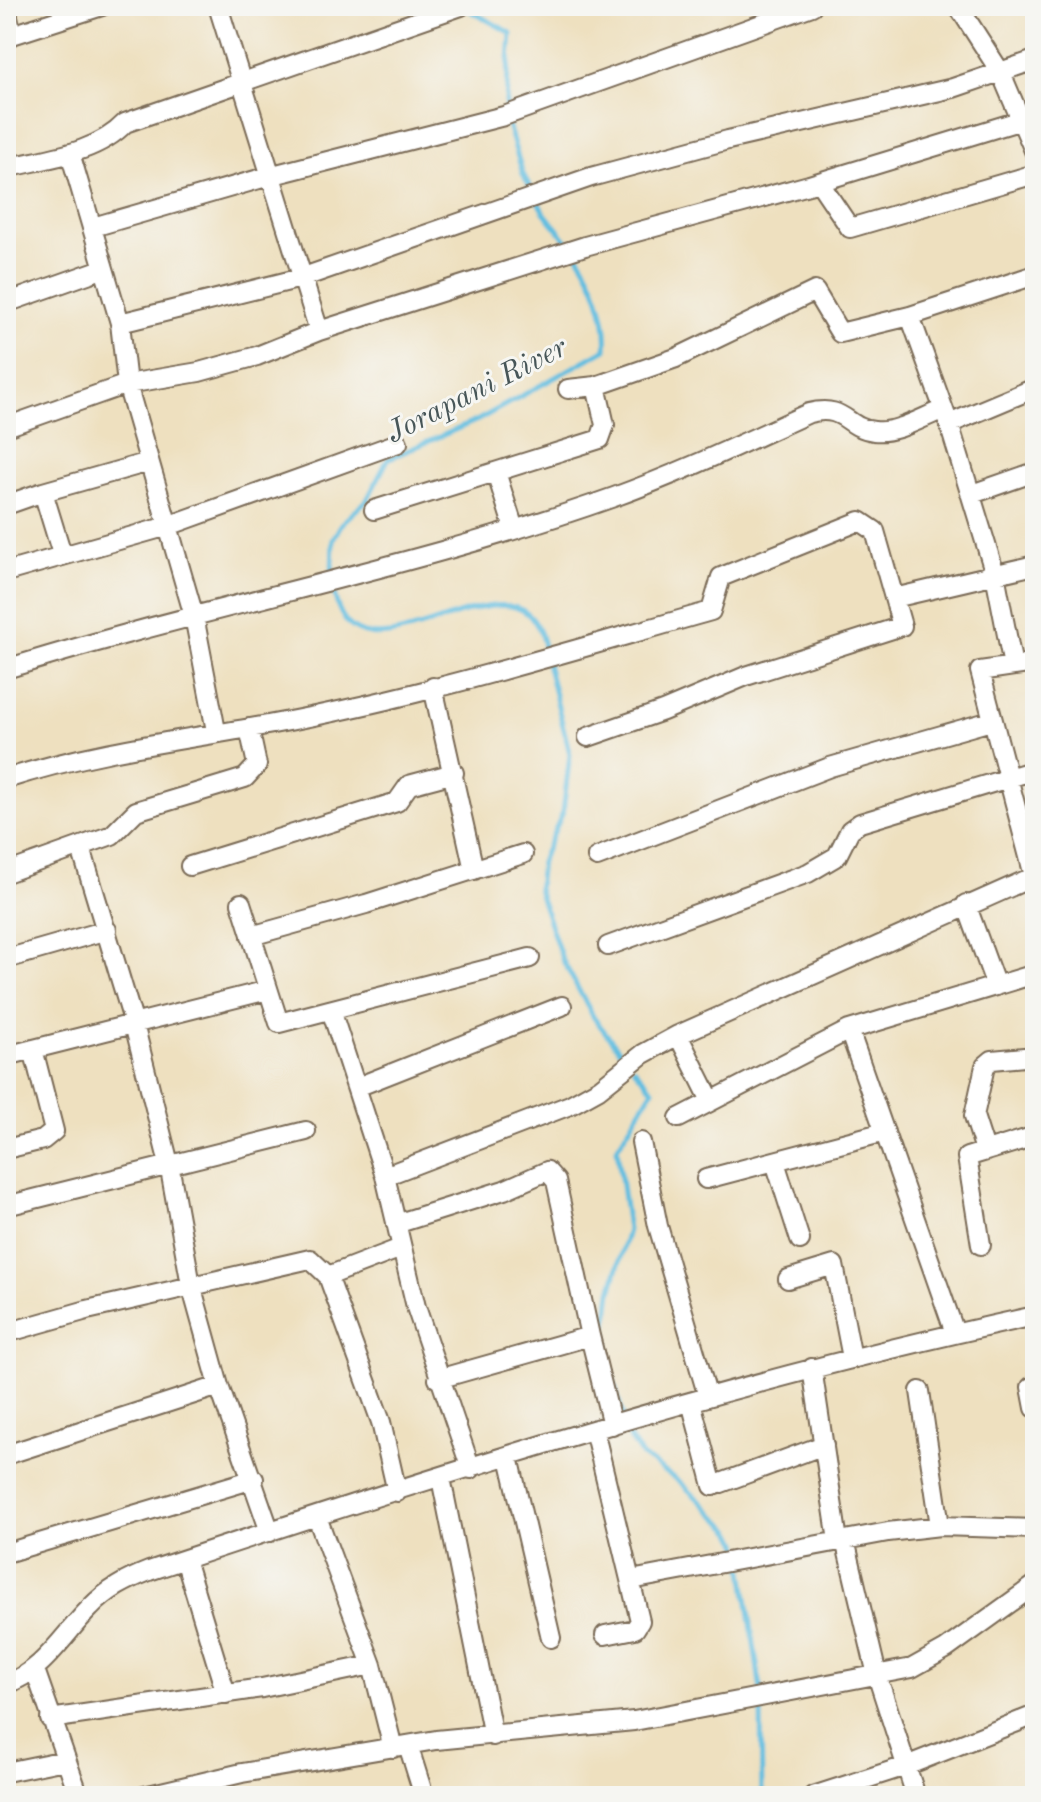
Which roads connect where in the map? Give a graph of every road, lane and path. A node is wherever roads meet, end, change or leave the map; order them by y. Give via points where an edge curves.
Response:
1 (218, 6) edge
2 (461, 6) edge
3 (812, 6) edge
4 (958, 6) edge
5 (6, 7) edge
6 (92, 8) edge
7 (9, 36) edge
8 (1035, 60) edge
9 (1001, 73) junction
10 (243, 82) junction
11 (1022, 120) junction
12 (70, 153) junction
13 (1035, 153) edge
14 (7, 161) edge
15 (1035, 174) edge
16 (273, 175) junction
17 (819, 182) junction
18 (93, 227) junction
19 (102, 269) junction
20 (1035, 275) edge
21 (301, 278) junction
22 (6, 303) edge
23 (910, 316) junction
24 (120, 323) junction
25 (319, 331) junction
26 (127, 384) junction
27 (596, 386) junction
28 (1035, 388) edge
29 (568, 389) dead end
30 (946, 417) junction
31 (6, 427) edge
32 (398, 443) dead end
33 (149, 462) junction
34 (496, 472) junction
35 (1035, 472) edge
36 (43, 492) junction
37 (972, 494) junction
38 (6, 505) edge
39 (374, 510) dead end
40 (168, 526) junction
41 (514, 529) junction
42 (62, 554) junction
43 (1035, 565) edge
44 (6, 572) edge
45 (995, 574) junction
46 (894, 598) junction
47 (194, 616) junction
48 (1035, 663) edge
49 (1013, 666) junction
50 (6, 669) edge
51 (433, 687) junction
52 (991, 721) junction
53 (249, 728) junction
54 (216, 731) junction
55 (588, 737) dead end
56 (1035, 770) edge
57 (454, 773) junction
58 (6, 779) edge
59 (1006, 779) junction
60 (81, 848) junction
61 (523, 854) dead end
62 (597, 857) dead end
63 (190, 866) dead end
64 (474, 870) junction
65 (6, 873) edge
66 (1034, 876) edge
67 (241, 903) dead end
68 (966, 904) junction
69 (107, 930) junction
70 (251, 936) junction
71 (608, 946) dead end
72 (530, 958) dead end
73 (6, 959) edge
74 (1035, 974) edge
75 (996, 986) junction
76 (268, 990) junction
77 (562, 1006) dead end
78 (331, 1010) junction
79 (134, 1024) junction
80 (849, 1030) junction
81 (678, 1035) junction
82 (33, 1049) junction
83 (6, 1056) edge
84 (1035, 1056) edge
85 (357, 1087) junction
86 (711, 1101) junction
87 (679, 1118) dead end
88 (306, 1131) dead end
89 (885, 1132) junction
90 (1035, 1136) edge
91 (641, 1142) dead end
92 (6, 1149) edge
93 (985, 1150) junction
94 (775, 1162) junction
95 (169, 1164) junction
96 (385, 1176) junction
97 (706, 1179) dead end
98 (6, 1206) edge
99 (396, 1224) junction
100 (800, 1240) dead end
101 (981, 1245) dead end
102 (401, 1248) junction
103 (328, 1276) junction
104 (788, 1279) dead end
105 (191, 1285) junction
106 (1035, 1316) edge
107 (6, 1333) edge
108 (955, 1333) junction
109 (590, 1336) junction
110 (852, 1358) junction
111 (812, 1368) junction
112 (438, 1379) junction
113 (219, 1386) junction
114 (1031, 1387) dead end
115 (920, 1391) dead end
116 (700, 1399) junction
117 (1035, 1408) edge
118 (608, 1426) junction
119 (824, 1445) junction
120 (6, 1455) edge
121 (509, 1457) junction
122 (471, 1469) junction
123 (441, 1478) junction
124 (254, 1479) junction
125 (397, 1492) junction
126 (317, 1517) junction
127 (940, 1526) junction
128 (1035, 1529) edge
129 (270, 1532) junction
130 (841, 1541) junction
131 (6, 1553) edge
132 (185, 1559) junction
133 (631, 1580) junction
134 (1035, 1585) edge
135 (605, 1635) dead end
136 (551, 1638) dead end
137 (372, 1665) junction
138 (35, 1670) junction
139 (877, 1675) junction
140 (6, 1684) edge
141 (226, 1694) junction
142 (1035, 1715) edge
143 (50, 1719) junction
144 (493, 1736) junction
145 (400, 1746) junction
146 (65, 1760) junction
147 (906, 1766) junction
148 (6, 1772) edge
149 (79, 1796) edge
150 (144, 1796) edge
151 (424, 1796) edge
152 (813, 1796) edge
153 (916, 1796) edge

1 - 10 street
2 - 10 street
3 - 16 street via 504,116
4 - 9 street
5 - 7 street
6 - 7 street
8 - 9 street
9 - 11 street
9 - 21 street via 568,185
10 - 12 street via 125,123 112,137
10 - 16 street
11 - 13 street
11 - 17 street
12 - 14 street
12 - 18 street
15 - 17 street via 850,228
16 - 18 street
16 - 21 street
17 - 25 street via 585,246
18 - 19 street
19 - 22 street
19 - 24 street
20 - 23 street
21 - 24 street
21 - 25 street
23 - 27 street via 840,333 815,291 676,358
23 - 30 street
24 - 26 street
25 - 26 street via 257,356
26 - 31 street
26 - 33 street
27 - 29 street
27 - 34 street via 605,425 600,439
28 - 30 street
30 - 37 street
30 - 41 street via 876,432 839,411 809,413 614,497
32 - 40 street
33 - 36 street
33 - 40 street
34 - 39 street
34 - 41 street
35 - 37 street
36 - 38 street
36 - 42 street
37 - 45 street
40 - 42 street
40 - 47 street
41 - 47 street
42 - 44 street
43 - 45 street
45 - 46 street
45 - 49 street
46 - 51 street via 875,531 860,521 721,577 711,611
46 - 55 street via 902,626 746,676
47 - 50 street
47 - 54 street
48 - 49 street
49 - 52 street via 980,671
51 - 53 street
51 - 57 street
52 - 59 street
52 - 62 street via 830,767
53 - 54 street
53 - 60 street via 257,756 253,772 245,778 136,811 112,835
54 - 58 street
56 - 59 street
57 - 63 street via 409,785 397,802
57 - 64 street
59 - 66 street
59 - 71 street via 860,823 850,830 837,856 808,873
60 - 65 street
60 - 69 street
61 - 64 street
64 - 70 street
66 - 68 street
67 - 70 street
68 - 75 street
68 - 81 street
69 - 73 street
69 - 79 street
70 - 76 street
72 - 78 street
74 - 75 street
75 - 80 street
76 - 78 street via 279,1023
76 - 79 street
77 - 85 street
78 - 85 street
79 - 82 street
79 - 95 street
80 - 86 street
80 - 89 street
81 - 86 street
81 - 96 street via 570,1105
82 - 83 street
82 - 92 street via 54,1131 43,1140
84 - 93 street via 992,1060 985,1066 974,1116
85 - 96 street
86 - 87 street
88 - 95 street
89 - 94 street
89 - 108 street
90 - 93 street
91 - 116 street
93 - 101 street via 967,1157
94 - 97 street
94 - 100 street
95 - 98 street
95 - 105 street
96 - 99 street
99 - 102 street
99 - 109 street via 494,1194 547,1171 556,1181
102 - 103 street
102 - 112 street
103 - 105 street via 310,1259
103 - 125 street via 381,1422
104 - 110 street via 834,1265
105 - 107 street
105 - 113 street
106 - 108 street
108 - 110 street
109 - 112 street
109 - 118 street
110 - 111 street
111 - 116 street
111 - 119 street
112 - 122 street
113 - 120 street
113 - 124 street
114 - 117 street
115 - 127 street
116 - 118 street
116 - 119 street via 713,1486
118 - 121 street
118 - 133 street
119 - 130 street
121 - 122 street
121 - 136 street
122 - 123 street
123 - 125 street
123 - 144 street
124 - 129 street
124 - 131 street
125 - 126 street
126 - 129 street
126 - 137 street
127 - 128 street
127 - 130 street
129 - 132 street
130 - 133 street
130 - 139 street
132 - 138 street via 117,1584
132 - 141 street
133 - 135 street via 638,1625
134 - 139 street via 925,1662
137 - 141 street
137 - 145 street
138 - 140 street
138 - 143 street
139 - 144 street via 634,1721
139 - 147 street
141 - 143 street
142 - 147 street
143 - 146 street
144 - 145 street
145 - 150 street
145 - 151 street
146 - 148 street
146 - 149 street
147 - 152 street
147 - 153 street

